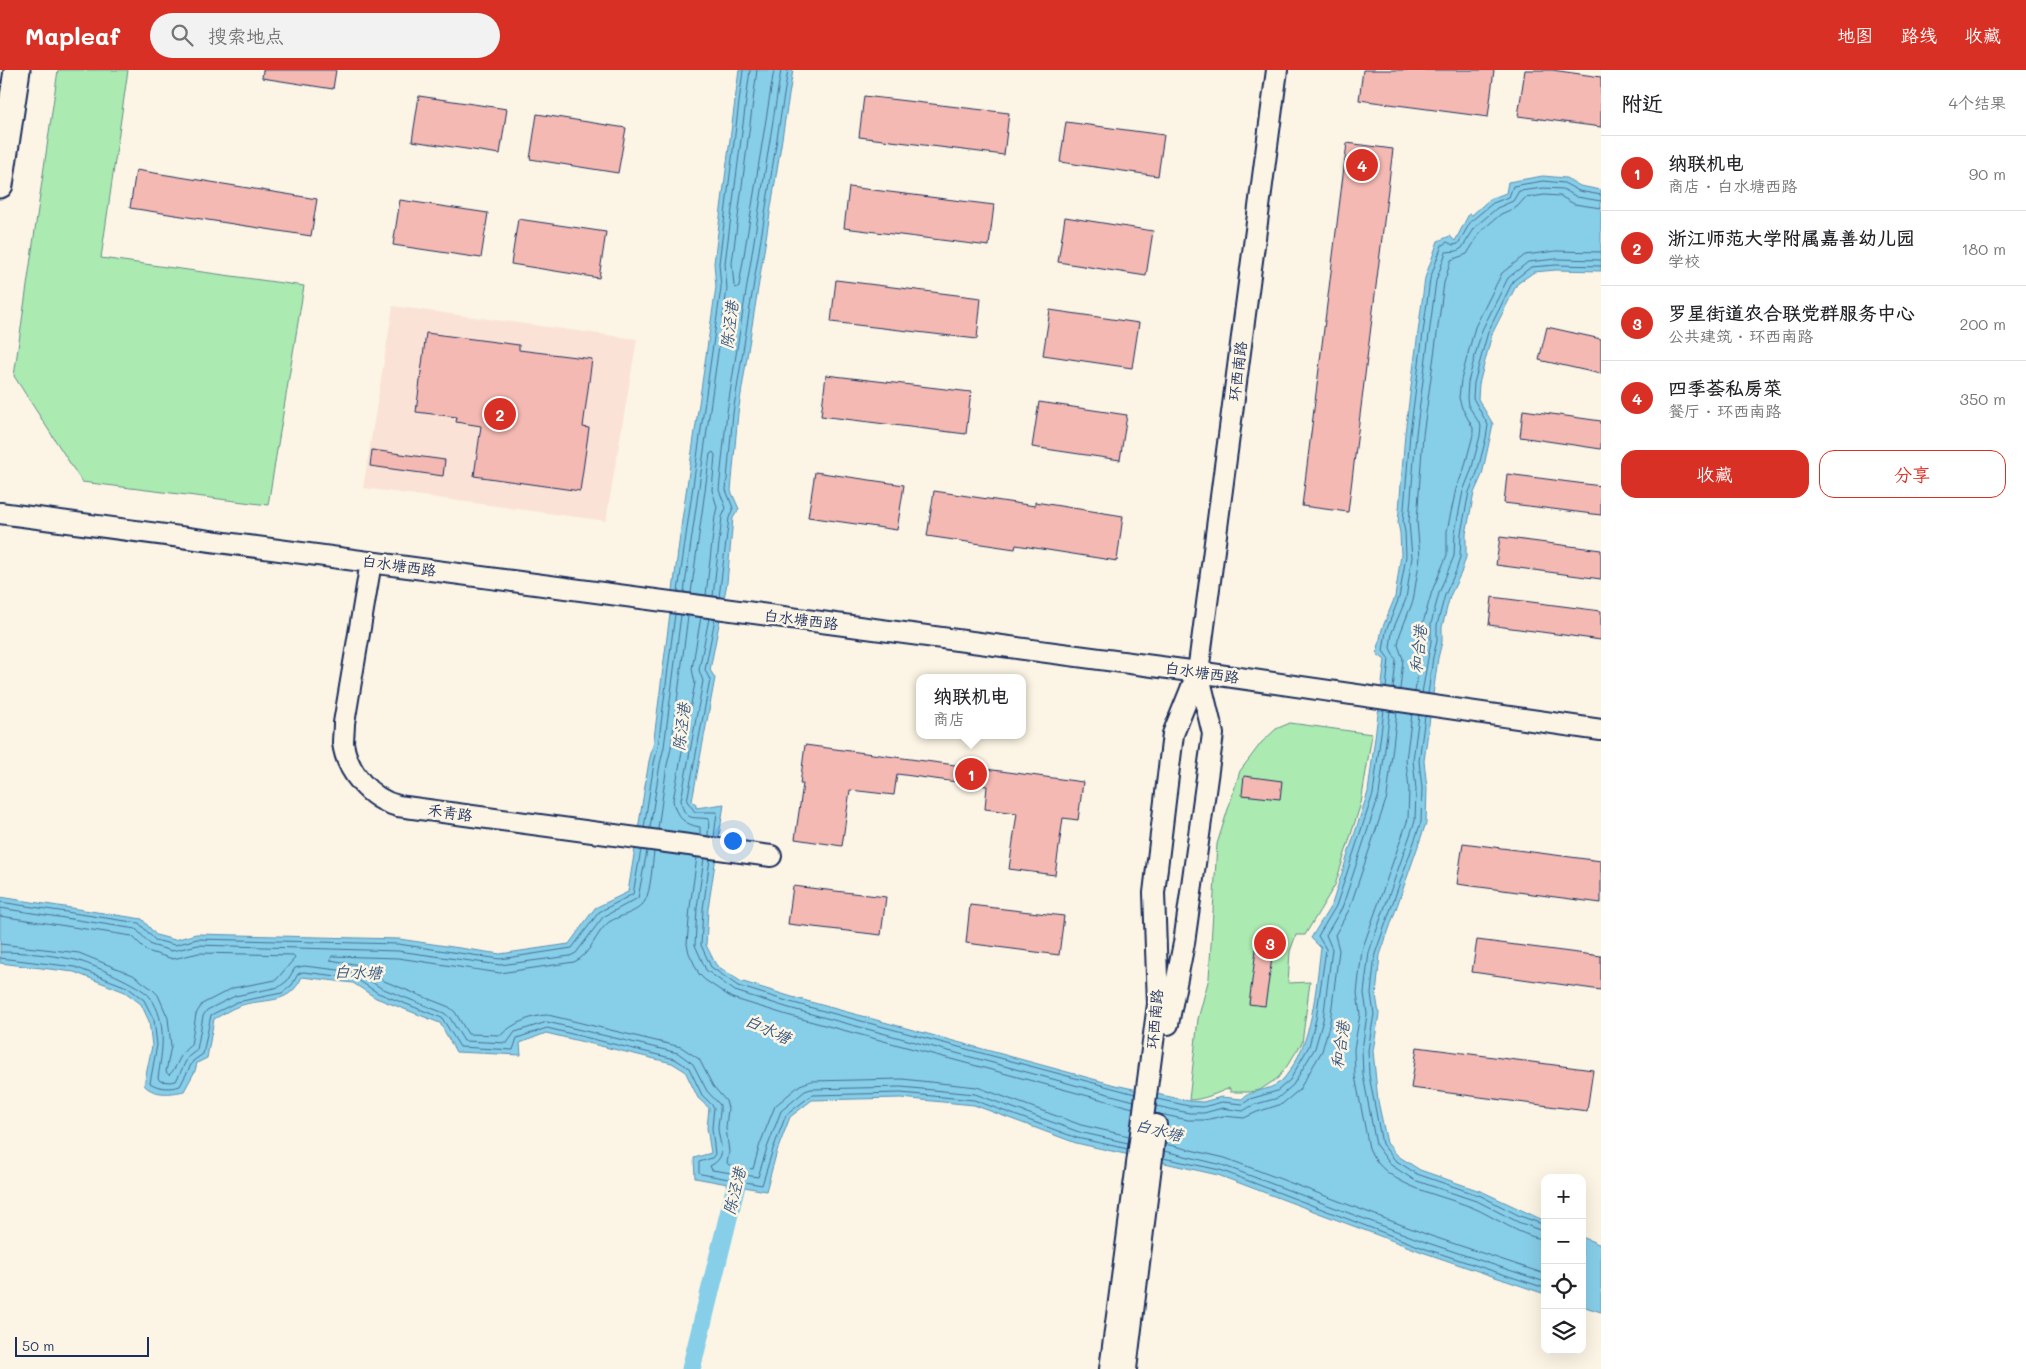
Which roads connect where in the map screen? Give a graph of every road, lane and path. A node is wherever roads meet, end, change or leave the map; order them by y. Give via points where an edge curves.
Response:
1 (17, 70) edge
2 (1277, 70) edge
3 (0, 185) edge
4 (0, 513) edge
5 (371, 562) junction
6 (1198, 672) junction
7 (1601, 730) edge
8 (771, 856) dead end
9 (1164, 1005) junction
10 (1137, 1224) junction
11 (1110, 1369) edge
12 (1126, 1369) edge

1 - 3 main road
2 - 6 street, 环西南路
4 - 5 street, 白水塘西路
5 - 6 street, 白水塘西路
5 - 8 street, 禾青路 via 343,743 349,764 372,793 386,803 398,806
6 - 7 street, 白水塘西路
6 - 9 street, 环西南路 via 1173,734 1154,892
6 - 9 street, 环西南路 via 1213,734 1184,943
9 - 10 street, 环西南路
10 - 11 street, 环西南路
10 - 12 street, 环西南路

